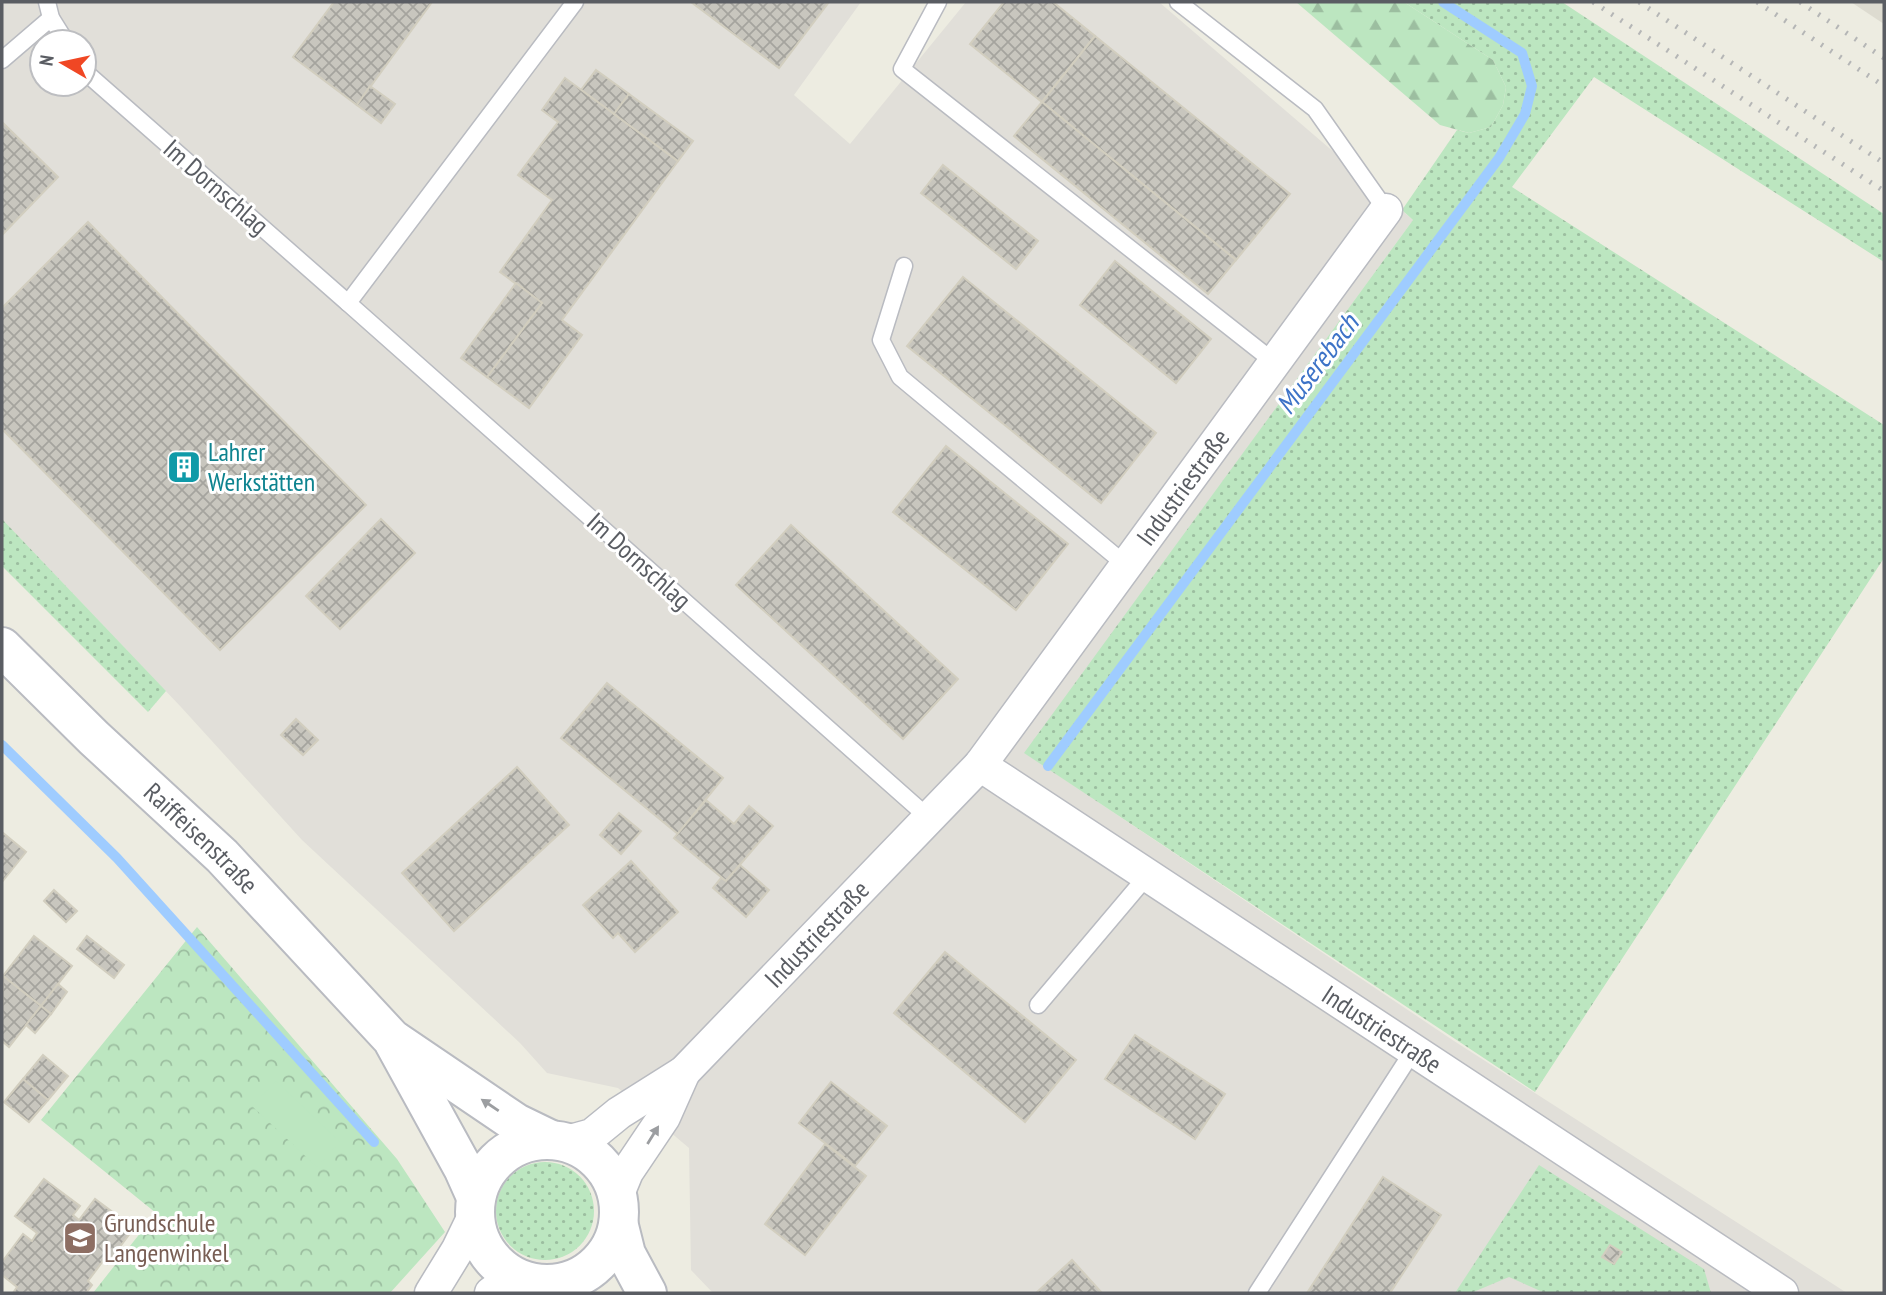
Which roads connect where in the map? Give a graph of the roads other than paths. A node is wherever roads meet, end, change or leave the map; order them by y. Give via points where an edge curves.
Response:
1 (575, 2) edge
2 (938, 2) edge
3 (1178, 2) edge
4 (49, 10) edge
5 (59, 28) edge
6 (2, 60) edge
7 (98, 83) edge
8 (1386, 210) joint
9 (904, 266) dead end
10 (348, 303) junction
11 (1275, 362) junction
12 (1126, 565) junction
13 (2, 647) edge
14 (980, 765) junction
15 (930, 819) junction
16 (1147, 876) junction
17 (1038, 1005) dead end
18 (392, 1040) junction
19 (1413, 1051) junction
20 (684, 1072) junction
21 (558, 1140) junction
22 (475, 1206) junction
23 (618, 1210) junction
24 (544, 1287) edge
25 (431, 1293) edge
26 (491, 1293) edge
27 (647, 1293) edge
28 (1257, 1293) edge
29 (1782, 1293) edge

1 - 10 lane
2 - 11 lane via 902,69
3 - 8 lane via 1315,109
4 - 5 lane
4 - 6 lane
7 - 10 lane, Im Dornschlag
8 - 11 street, Industriestraße
9 - 12 lane via 881,341 900,377
10 - 15 lane, Im Dornschlag
11 - 12 street, Industriestraße
12 - 14 street, Industriestraße
13 - 18 street, Raiffeisenstraße via 222,856
14 - 15 street, Industriestraße
14 - 16 street, Industriestraße
15 - 20 street, Industriestraße
16 - 17 lane
16 - 19 street, Industriestraße
21 -> 18 street, Raiffeisenstraße via 516,1123
18 - 22 street, Raiffeisenstraße via 463,1168
19 - 28 lane
19 - 29 street, Industriestraße
20 - 21 street, Industriestraße via 592,1135
23 -> 20 street, Industriestraße via 627,1172 664,1117
21 - 22 street via 533,1140 502,1154 481,1181
21 - 23 street via 584,1149 600,1161 611,1176
22 - 24 street via 485,1250 504,1270
22 - 25 street via 458,1250
23 - 24 street via 612,1245 600,1262 583,1275
23 - 27 street via 626,1254
24 - 26 street via 498,1288

